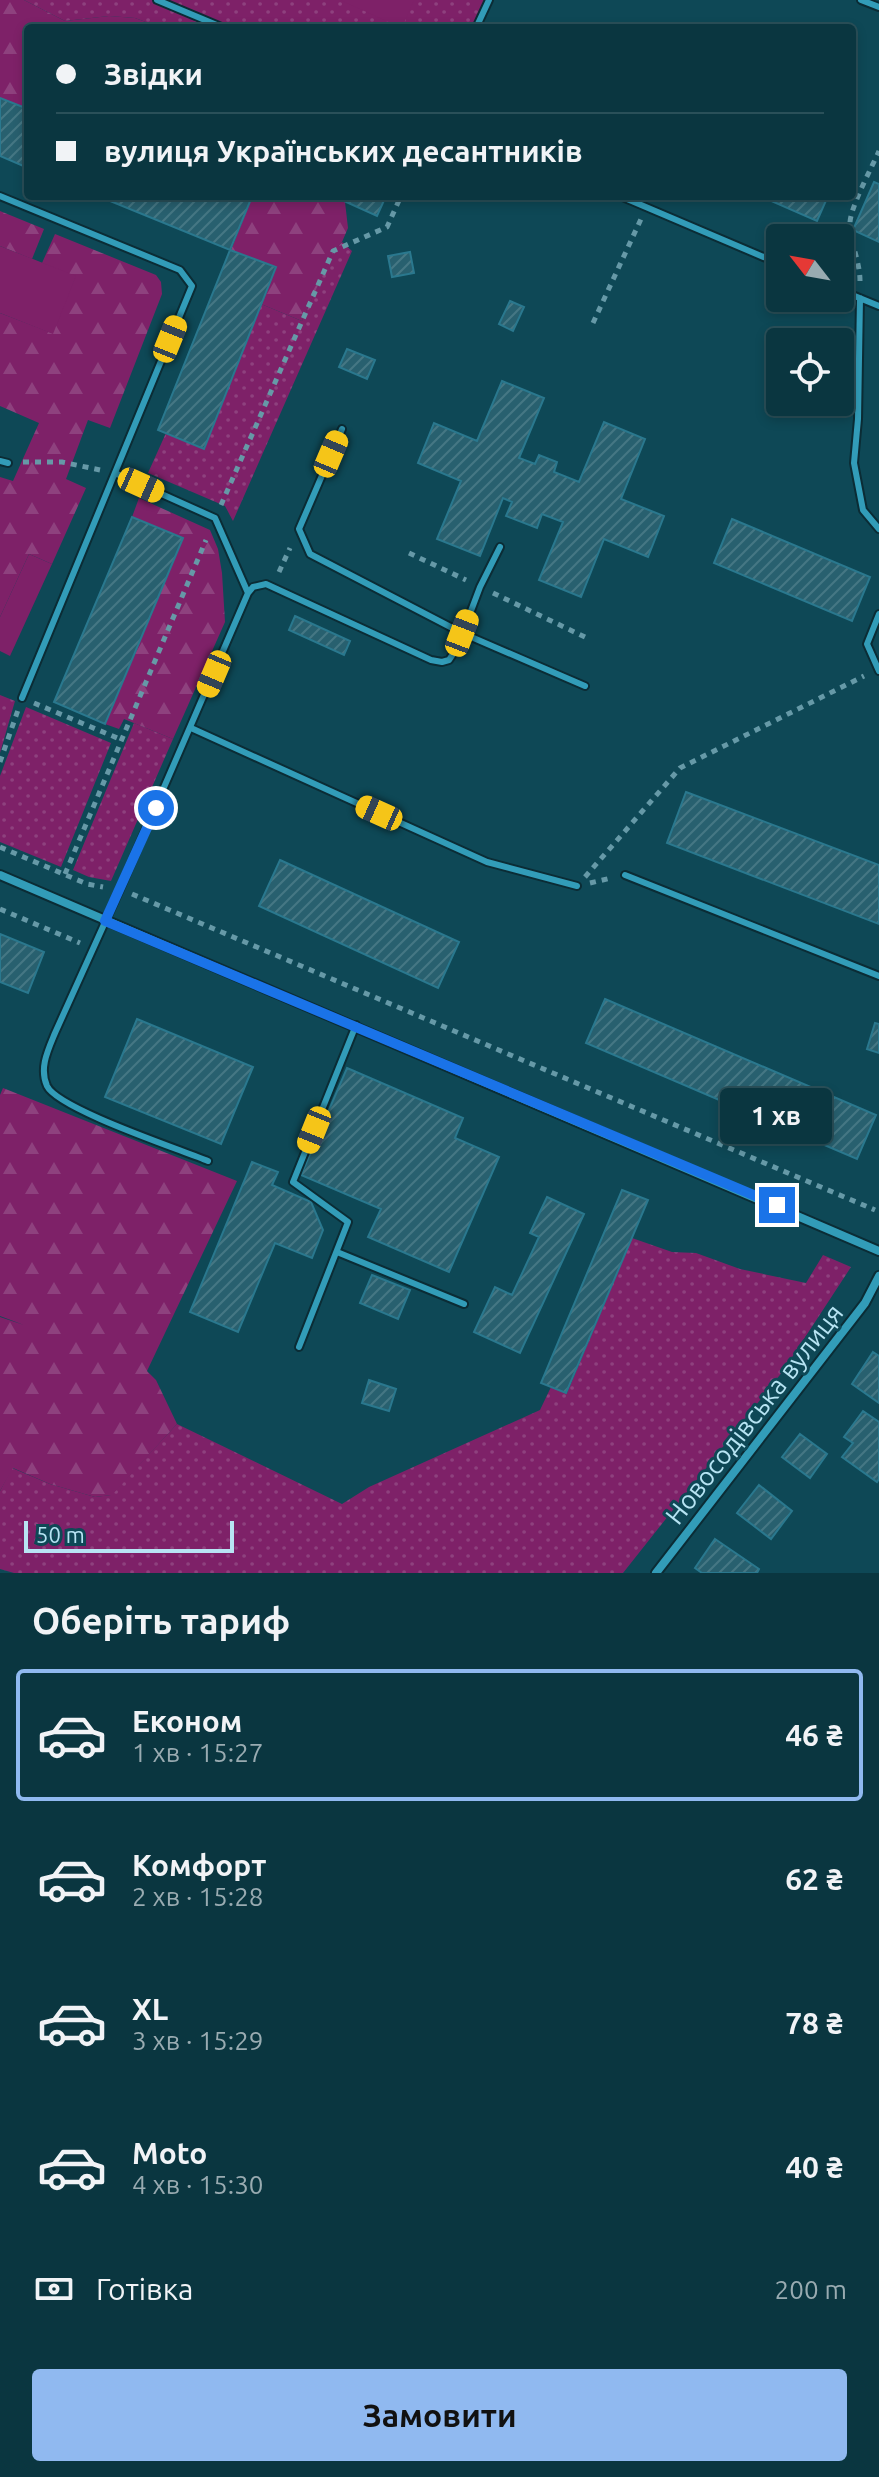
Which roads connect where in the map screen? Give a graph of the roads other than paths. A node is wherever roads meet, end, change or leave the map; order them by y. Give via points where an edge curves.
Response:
1 (157, 0) edge
2 (489, 0) edge
3 (861, 0) edge
4 (879, 7) edge
5 (214, 24) edge
6 (478, 24) edge
7 (0, 196) edge
8 (630, 200) edge
9 (766, 258) edge
10 (854, 296) edge
11 (860, 298) junction
12 (879, 306) edge
13 (342, 429) dead end
14 (117, 474) junction
15 (879, 529) edge
16 (500, 547) dead end
17 (248, 593) junction
18 (879, 614) edge
19 (462, 633) junction
20 (878, 670) edge
21 (585, 686) dead end
22 (22, 698) road end
23 (191, 728) junction
24 (0, 875) edge
25 (625, 875) road end
26 (577, 886) road end
27 (105, 921) junction
28 (879, 976) edge
29 (356, 1025) junction
30 (208, 1161) dead end
31 (879, 1251) edge
32 (337, 1252) junction
33 (879, 1276) edge
34 (464, 1304) dead end
35 (299, 1347) dead end
36 (656, 1573) edge

1 - 5 lane
2 - 6 lane
3 - 4 lane
7 - 14 lane via 180,270 192,286
8 - 9 lane
10 - 11 lane
11 - 12 lane
11 - 15 lane via 854,463 863,510
13 - 19 lane via 299,529 310,554
14 - 17 lane via 215,518
14 - 22 lane
16 - 19 lane
17 - 19 lane via 259,585 271,587 431,660 449,660
17 - 23 lane
18 - 20 lane via 867,644
19 - 21 lane
23 - 26 lane via 487,862
23 - 27 lane
24 - 27 street
25 - 28 lane
27 - 29 street
27 - 30 lane via 45,1057 48,1088 76,1109
29 - 31 street
29 - 32 lane via 293,1182 348,1222
32 - 34 lane
32 - 35 lane
33 - 36 street, Новосодівська вулиця via 865,1303

